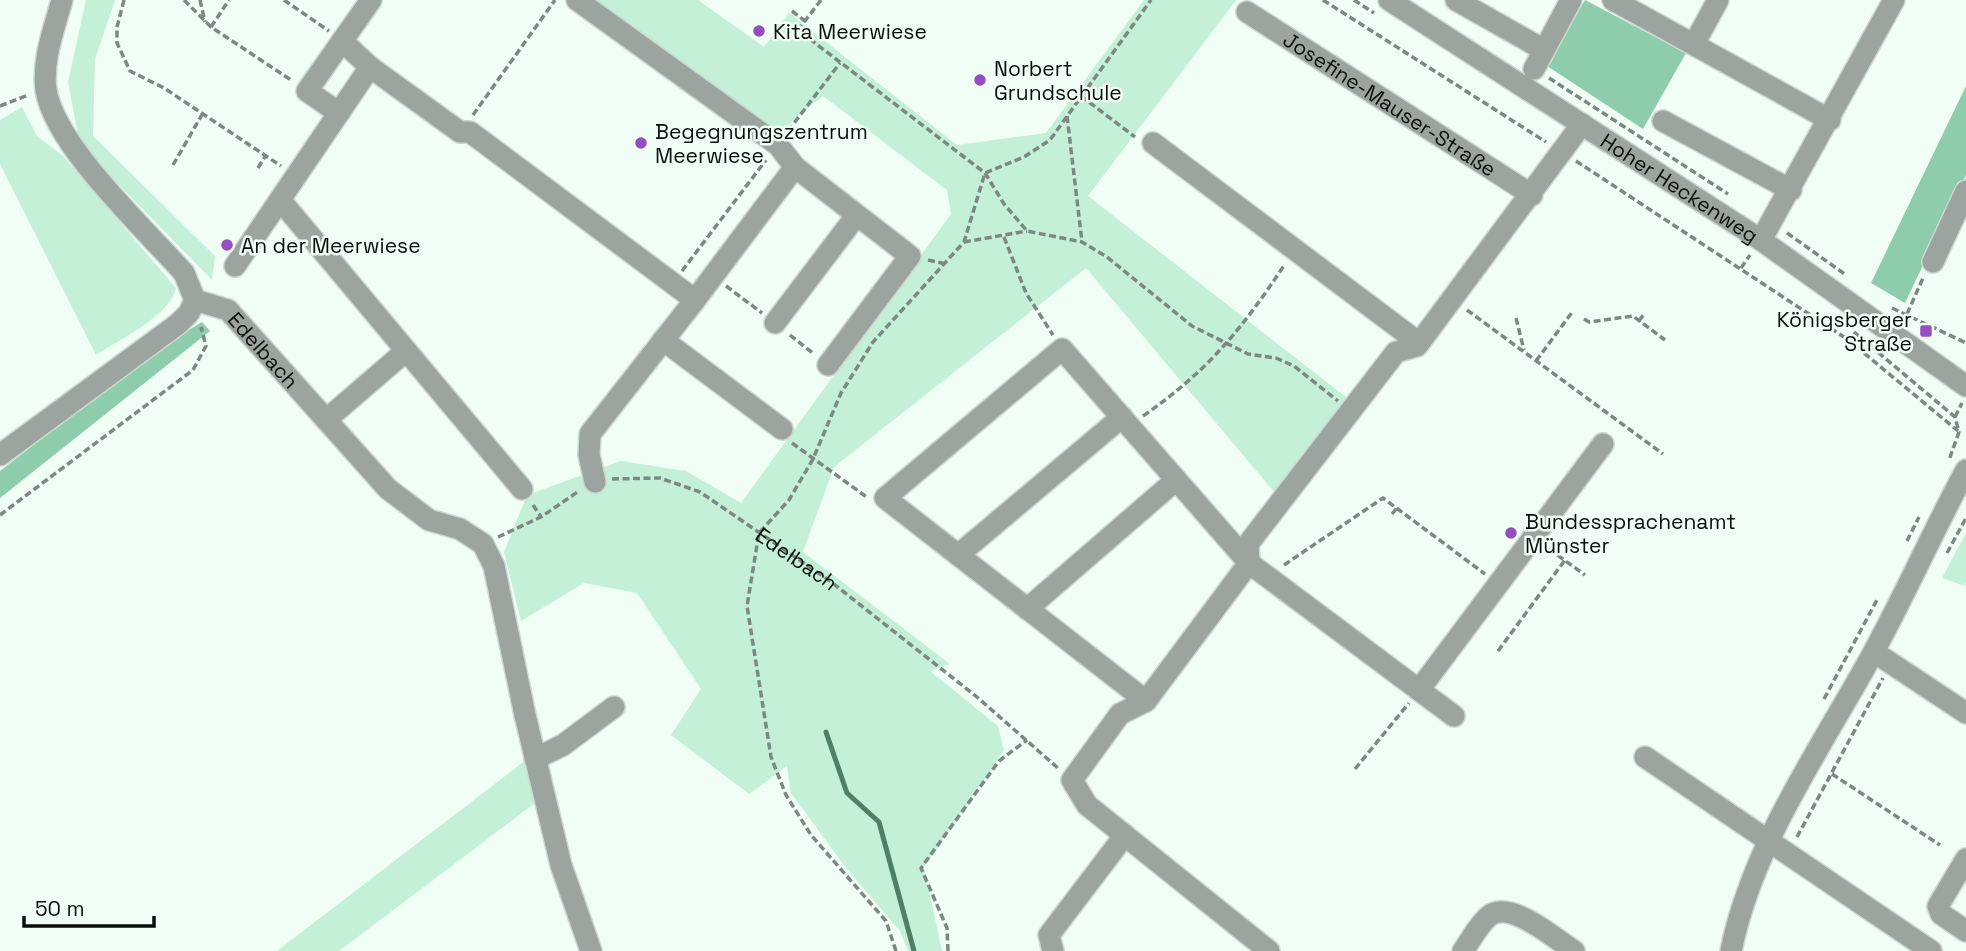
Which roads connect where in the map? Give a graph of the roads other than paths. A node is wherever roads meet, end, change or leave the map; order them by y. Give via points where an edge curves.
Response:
1 (62, 0) edge
2 (371, 0) edge
3 (1456, 0) edge
4 (1572, 0) edge
5 (1613, 0) edge
6 (1718, 0) edge
7 (1894, 0) edge
8 (581, 3) edge
9 (1383, 7) edge
10 (1247, 12) dead end
11 (342, 41) junction
12 (1694, 44) junction
13 (1544, 50) junction
14 (370, 67) junction
15 (1534, 69) dead end
16 (339, 113) junction
17 (1830, 120) junction
18 (1663, 121) dead end
19 (1582, 124) junction
20 (1153, 144) road end
21 (795, 167) junction
22 (1791, 190) junction
23 (1966, 191) edge
24 (1532, 195) junction
25 (281, 201) junction
26 (856, 216) junction
27 (1755, 248) junction
28 (1933, 262) road end
29 (235, 266) dead end
30 (195, 300) junction
31 (695, 300) junction
32 (775, 323) dead end
33 (663, 340) junction
34 (1419, 343) junction
35 (406, 351) junction
36 (828, 365) dead end
37 (1966, 386) edge
38 (327, 419) junction
39 (1125, 421) junction
40 (782, 429) road end
41 (1602, 444) dead end
42 (0, 455) edge
43 (1966, 471) edge
44 (1176, 480) junction
45 (596, 482) road end
46 (522, 489) dead end
47 (958, 555) junction
48 (1250, 563) junction
49 (1027, 609) junction
50 (1881, 657) junction
51 (1419, 690) junction
52 (1146, 701) junction
53 (614, 707) dead end
54 (1966, 713) edge
55 (1454, 716) dead end
56 (1645, 757) dead end
57 (535, 758) junction
58 (1125, 835) junction
59 (1771, 840) junction
60 (1966, 859) edge
61 (1966, 932) edge
62 (590, 951) edge
63 (1053, 951) edge
64 (1269, 951) edge
65 (1463, 951) edge
66 (1574, 951) edge
67 (1731, 951) edge
68 (1931, 951) edge

1 - 30 street via 46,71 53,115 67,141 184,274
2 - 11 street
3 - 13 street
4 - 13 street
5 - 12 street
6 - 12 street
7 - 17 street
8 - 21 street via 778,145
9 - 19 street, Hoher Heckenweg
10 - 24 street, Josefine-Mauser-Straße
11 - 14 street
11 - 16 street via 307,91
12 - 17 street
13 - 15 street
14 - 16 street
14 - 31 street via 460,132 470,132
16 - 25 street
17 - 22 street
18 - 22 street
19 - 24 street
19 - 27 street, Hoher Heckenweg
20 - 34 street
21 - 26 street
21 - 31 street
22 - 27 street
23 - 28 street
24 - 34 street
25 - 29 street
25 - 35 street
26 - 32 street
26 - 36 street via 910,256
27 - 37 street, Hoher Heckenweg
30 - 38 street, Edelbach via 228,310
30 - 42 street via 178,324
31 - 33 street
33 - 40 street
33 - 45 street via 590,434 589,455
34 - 48 street via 1396,352 1350,411 1248,544
35 - 38 street
35 - 46 street
38 - 57 street, Edelbach via 388,489 429,520 460,529 483,544 494,566
39 - 44 street
39 - 47 street
39 - 47 street via 1062,349 885,498
41 - 51 street
43 - 50 street
44 - 48 street
44 - 49 street
47 - 49 street
48 - 51 street
48 - 52 street
49 - 52 street
50 - 54 street
50 - 59 street via 1813,761
51 - 55 street
52 - 58 street via 1120,714 1072,780 1087,805
53 - 57 street via 563,745
56 - 59 street
57 - 62 street via 561,865
58 - 63 street via 1049,935
58 - 64 street
59 - 67 street
59 - 68 street
60 - 61 street via 1938,906 1941,914
65 - 66 street via 1496,911 1510,911

